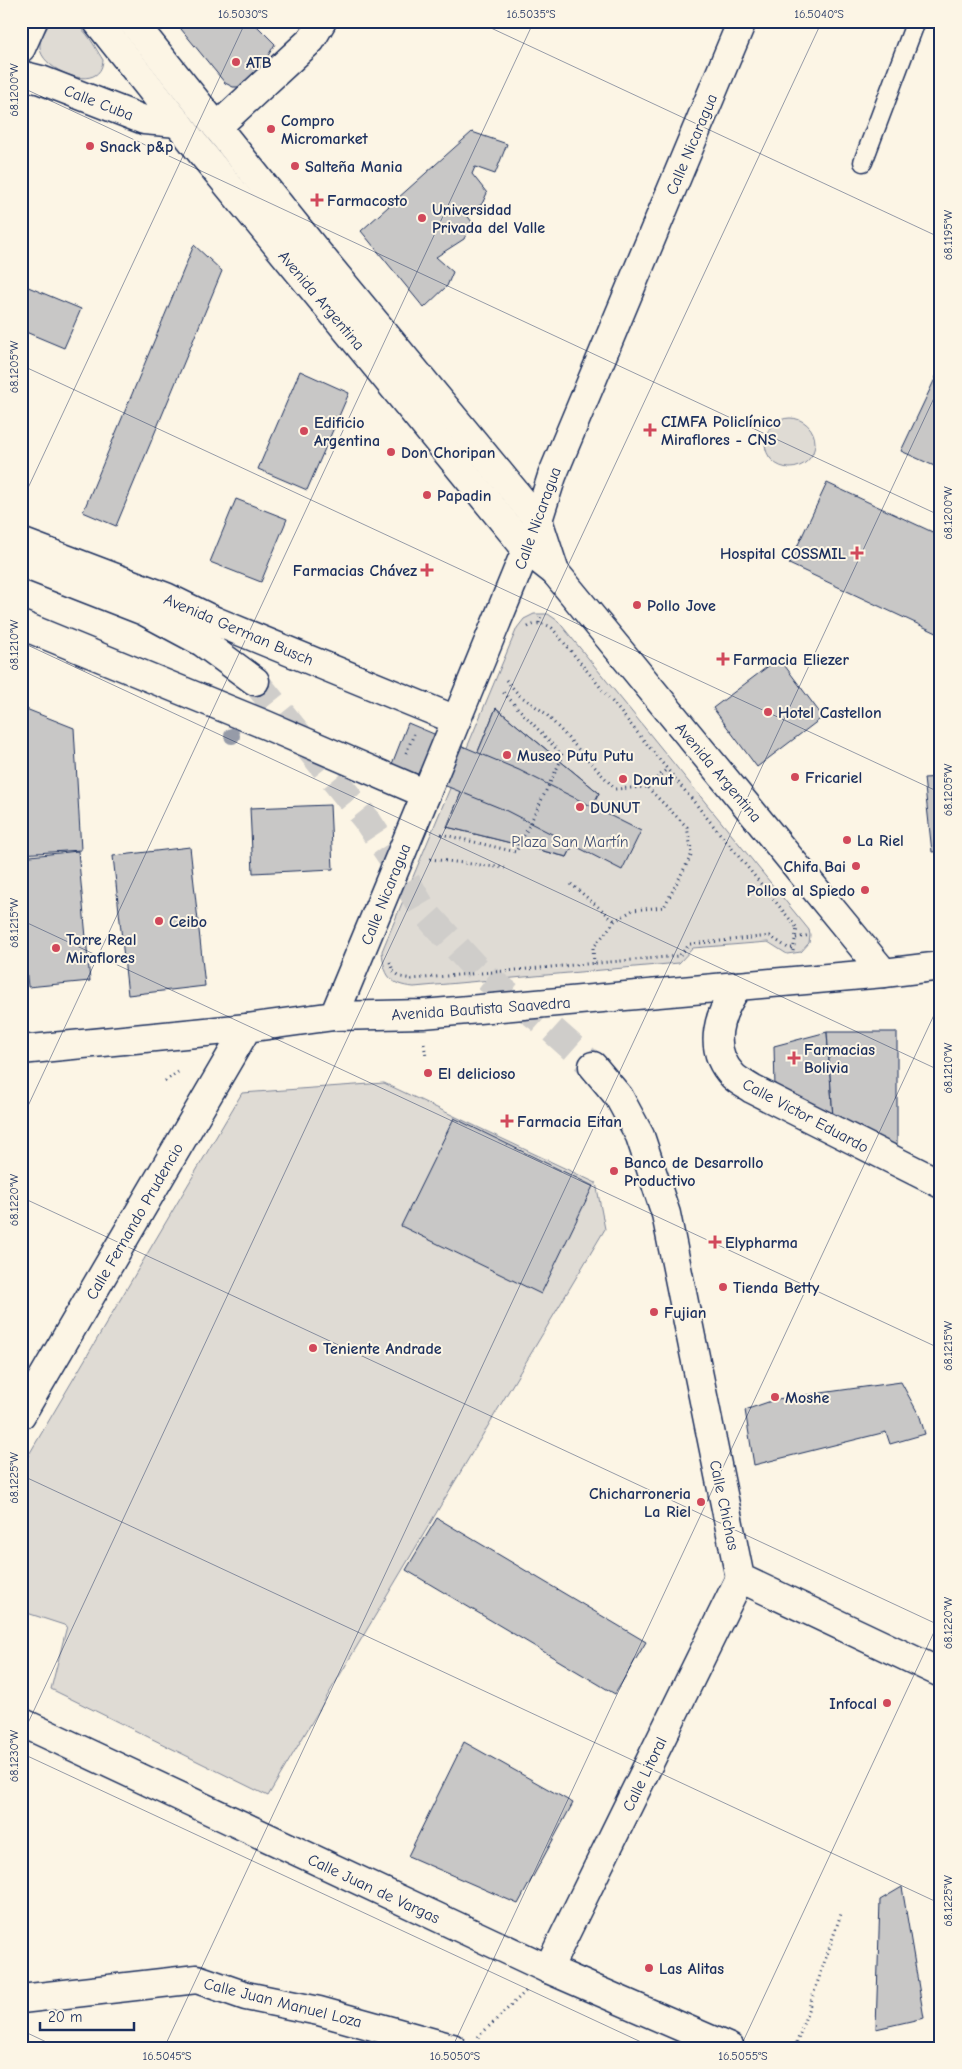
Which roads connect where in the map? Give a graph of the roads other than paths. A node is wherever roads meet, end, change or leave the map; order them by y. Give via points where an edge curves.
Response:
1 (33, 21) edge
2 (98, 21) edge
3 (132, 21) edge
4 (322, 21) edge
5 (742, 21) edge
6 (916, 21) edge
7 (21, 48) edge
8 (21, 74) edge
9 (178, 123) junction
10 (217, 127) junction
11 (863, 162) dead end
12 (313, 247) junction
13 (292, 264) junction
14 (412, 366) junction
15 (391, 384) junction
16 (538, 520) junction
17 (21, 542) edge
18 (527, 550) junction
19 (21, 563) edge
20 (555, 572) junction
21 (21, 625) edge
22 (255, 680) tunnel mouth
23 (456, 720) junction
24 (426, 794) junction
25 (941, 966) edge
26 (884, 973) junction
27 (738, 986) junction
28 (334, 1016) junction
29 (247, 1028) junction
30 (21, 1050) edge
31 (593, 1066) tunnel mouth
32 (941, 1184) edge
33 (21, 1414) edge
34 (740, 1578) junction
35 (941, 1673) edge
36 (21, 1722) edge
37 (548, 1969) junction
38 (21, 1999) edge
39 (463, 2044) edge
40 (730, 2048) edge

1 - 7 main road
2 - 9 main road, Avenida Argentina
3 - 10 main road, Avenida Argentina
4 - 10 main road via 311,40
5 - 16 main road, Calle Nicaragua via 552,476
6 - 11 lane
8 - 9 main road, Calle Cuba via 144,120
9 - 13 main road, Avenida Argentina
10 - 12 main road, Avenida Argentina
12 - 13 main road
12 - 14 main road, Avenida Argentina
13 - 15 main road, Avenida Argentina
14 - 15 main road
14 - 16 main road, Avenida Argentina
15 - 18 main road, Avenida Argentina
16 - 18 main road, Calle Nicaragua
16 - 20 main road, Avenida Argentina
17 - 23 main road, Avenida German Busch via 166,597
18 - 20 main road, Avenida Argentina
18 - 23 main road, Calle Nicaragua
19 - 22 main road via 144,611 202,642
20 - 26 main road, Avenida Argentina
21 - 24 main road
23 - 24 main road, Calle Nicaragua
24 - 28 main road, Calle Nicaragua
25 - 26 main road, Avenida Bautista Saavedra
26 - 27 main road, Avenida Bautista Saavedra
27 - 28 main road, Avenida Bautista Saavedra via 423,1014
27 - 32 main road, Calle Victor Eduardo via 725,1004 717,1027 719,1054 732,1075 752,1089
28 - 29 main road, Avenida Bautista Saavedra
29 - 30 main road, Avenida Bautista Saavedra
29 - 33 main road, Calle Fernando Prudencio
31 - 34 main road, Calle Chichas via 620,1097 640,1136 666,1214
34 - 35 main road
34 - 37 main road, Calle Litoral
36 - 37 main road, Calle Juan de Vargas
37 - 40 main road, Calle Juan de Vargas
38 - 39 main road, Calle Juan Manuel Loza via 197,1980 246,1996

